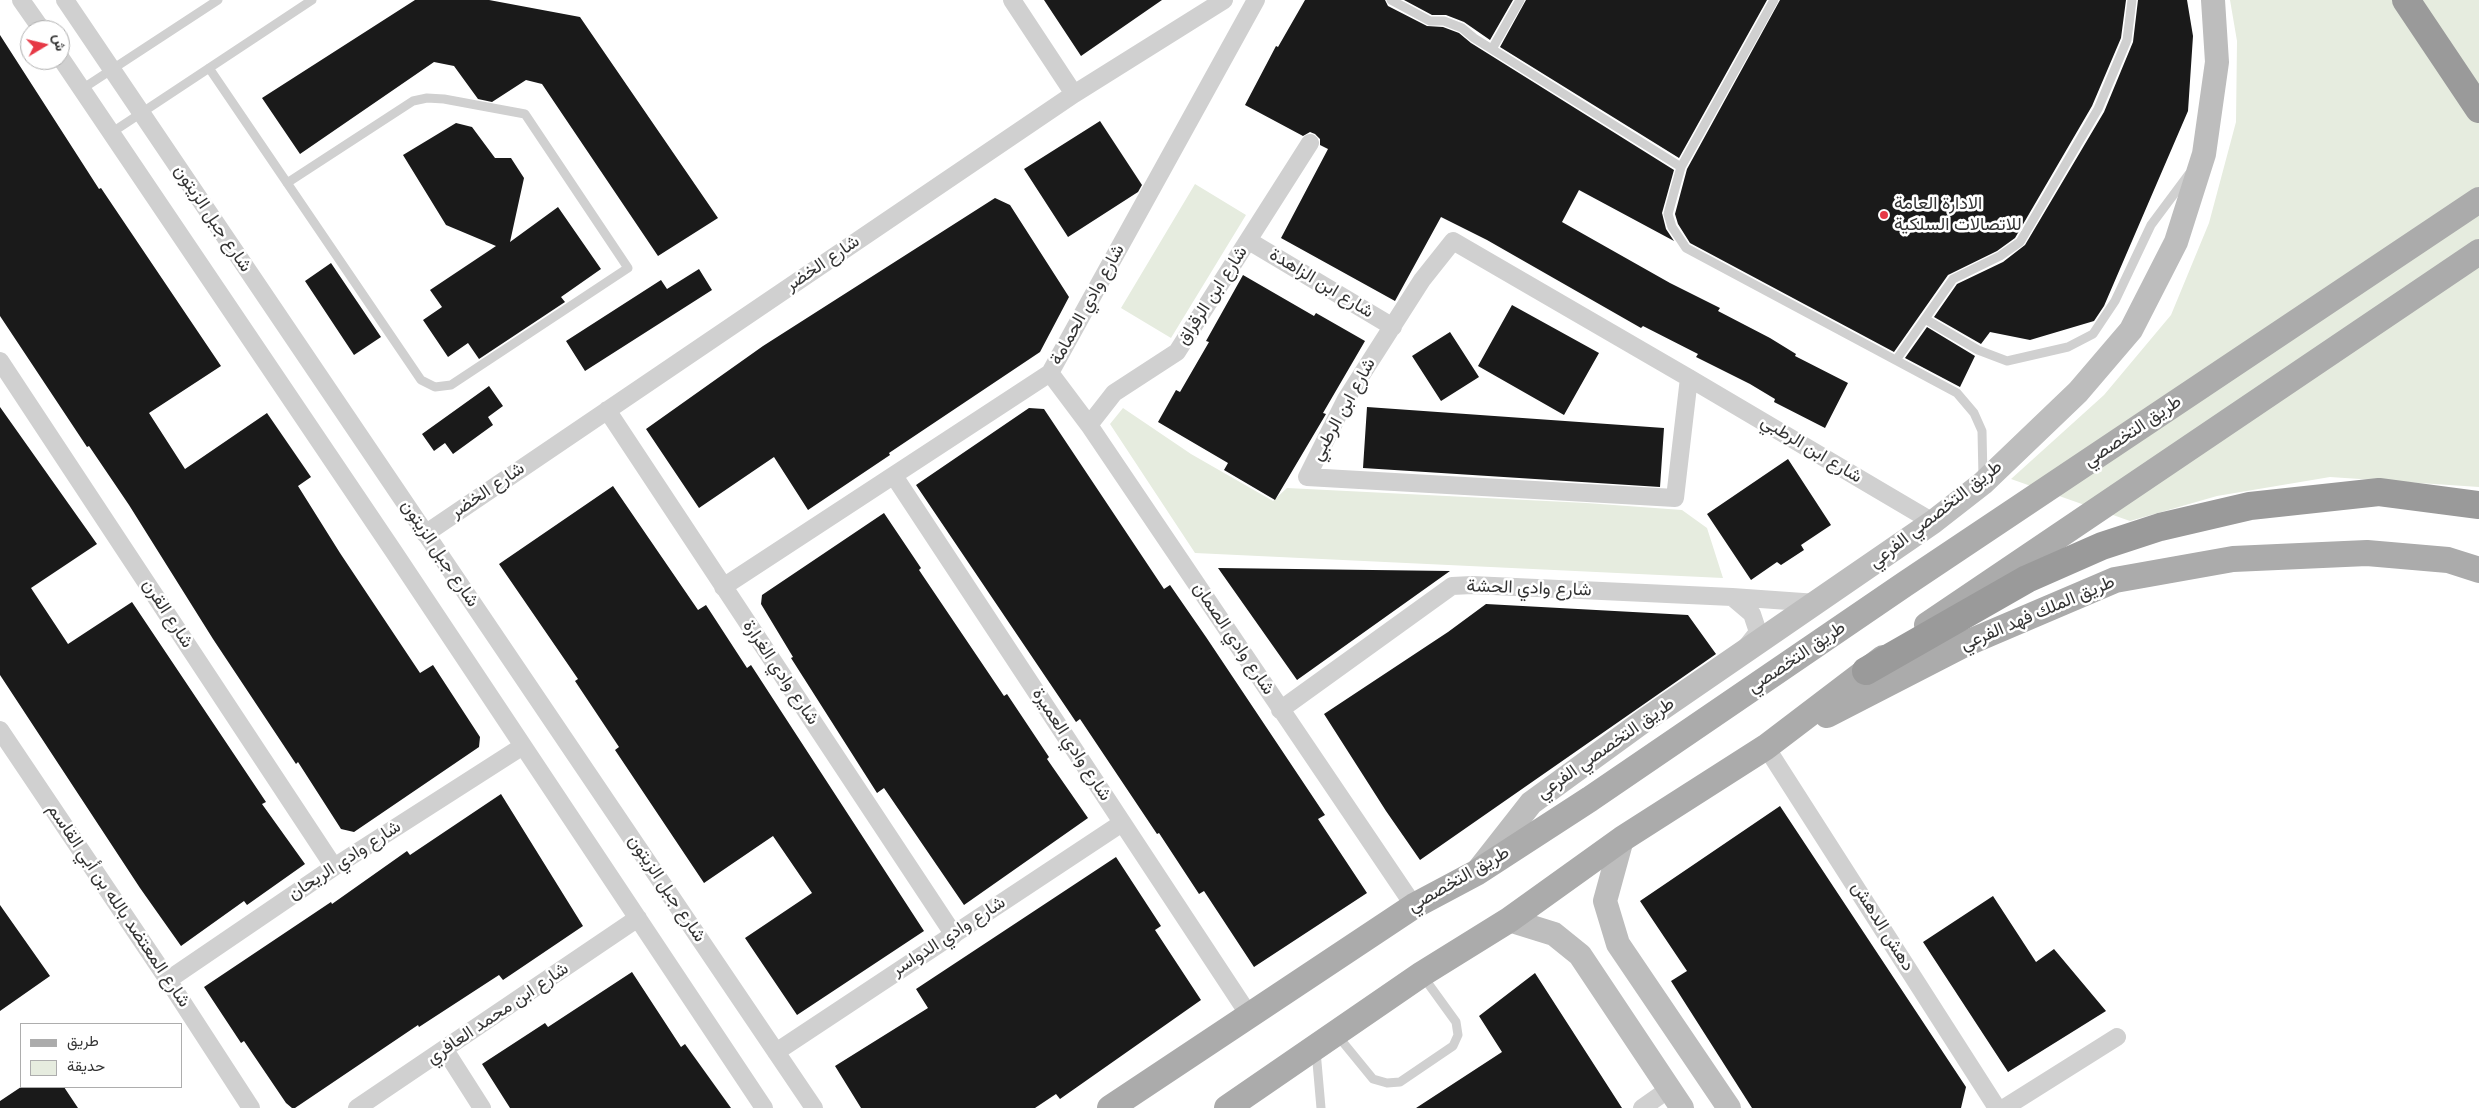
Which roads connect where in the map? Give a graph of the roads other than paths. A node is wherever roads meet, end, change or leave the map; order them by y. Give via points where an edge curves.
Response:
1 (21, 0) edge
2 (65, 0) edge
3 (218, 0) edge
4 (312, 0) edge
5 (1012, 0) edge
6 (1224, 0) edge
7 (1256, 0) edge
8 (1391, 0) edge
9 (1520, 0) edge
10 (1774, 0) edge
11 (2132, 0) edge
12 (2213, 0) edge
13 (2406, 0) edge
14 (35, 20) edge
15 (1492, 49) junction
16 (209, 68) junction
17 (69, 70) edge
18 (112, 70) junction
19 (82, 89) junction
20 (1074, 94) junction
21 (2479, 109) edge
22 (140, 112) junction
23 (111, 133) junction
24 (1310, 143) dead end
25 (2204, 154) junction
26 (1681, 167) junction
27 (287, 183) junction
28 (2479, 200) edge
29 (1249, 241) junction
30 (2479, 252) edge
31 (1925, 319) junction
32 (1393, 327) junction
33 (1896, 360) junction
34 (0, 362) edge
35 (1050, 373) junction
36 (1690, 378) junction
37 (607, 410) junction
38 (1089, 425) junction
39 (894, 476) junction
40 (1983, 483) junction
41 (2479, 505) edge
42 (1932, 522) junction
43 (425, 534) junction
44 (2479, 570) edge
45 (723, 587) junction
46 (1732, 597) junction
47 (1818, 603) junction
48 (1736, 658) junction
49 (1866, 670) junction
50 (1280, 710) junction
51 (0, 730) edge
52 (523, 746) junction
53 (1766, 747) junction
54 (1122, 823) junction
55 (1622, 839) junction
56 (334, 868) junction
57 (1476, 873) junction
58 (1414, 906) junction
59 (638, 918) junction
60 (1509, 920) junction
61 (954, 935) junction
62 (1422, 974) junction
63 (168, 980) junction
64 (1249, 1015) junction
65 (2116, 1037) dead end
66 (1326, 1040) junction
67 (445, 1050) junction
68 (776, 1052) junction
69 (1675, 1099) edge
70 (251, 1108) edge
71 (357, 1108) edge
72 (482, 1108) edge
73 (764, 1108) edge
74 (814, 1108) edge
75 (1110, 1108) edge
76 (1227, 1108) edge
77 (1321, 1108) edge
78 (1642, 1108) edge
79 (1729, 1108) edge
80 (1997, 1108) edge
81 (2004, 1108) edge

1 - 14 street
2 - 18 street, شارع جبل الزيتون
3 - 18 lane
4 - 16 lane
5 - 20 street
6 - 20 street, شارع الخضر
7 - 35 street, شارع وادي الحمامة
8 - 15 lane via 1430,21 1444,21 1462,28
9 - 15 lane
10 - 26 lane
11 - 31 lane via 2127,40 2098,108 2020,242 2000,256 1952,279
12 - 25 main road, طريق التخصصي الفرعي via 2218,62
13 - 21 highway
15 - 26 lane
16 - 22 lane
16 - 27 lane
17 - 19 street, شارع جبل الزيتون
18 - 19 lane
18 - 22 street, شارع جبل الزيتون
19 - 23 street, شارع جبل الزيتون
20 - 37 street, شارع الخضر
22 - 23 lane
22 - 43 street, شارع جبل الزيتون
23 - 52 street, شارع جبل الزيتون
24 - 29 street, شارع ابن الرقراق
25 - 31 lane via 2151,225 2115,301 2093,334 2068,346 2008,361 1978,350
25 - 40 main road, طريق التخصصي الفرعي via 2176,242 2131,330 2078,392
26 - 33 lane via 1668,214 1672,227 1686,248
27 - 27 lane via 413,101 444,99 525,114 628,268 451,385 435,387 421,380
28 - 57 main road, طريق التخصصي
29 - 32 street, شارع ابن الزاهدة
29 - 38 street, شارع ابن الرقراق via 1177,352 1114,393
30 - 49 main road via 1949,608
31 - 33 lane
32 - 36 street, شارع ابن الرطبي via 1422,280 1453,240
32 - 36 street, شارع ابن الرطبي via 1346,399 1307,477 1675,498
33 - 40 lane via 1957,393 1974,412 1982,431
34 - 56 street, شارع القرن
35 - 38 street, شارع وادي الصمان
35 - 39 street, شارع وادي الحمامة
36 - 42 street, شارع ابن الرطبي
37 - 43 street, شارع الخضر
37 - 45 street, شارع وادي الغرارة
38 - 50 street, شارع وادي الصمان
39 - 45 street, شارع وادي الحمامة
39 - 54 street, شارع وادي العميرة
40 - 42 main road, طريق التخصصي الفرعي
41 - 49 highway via 2379,492 2250,506 2160,527 2102,546 2027,580
42 - 47 main road, طريق التخصصي الفرعي
43 - 68 street, شارع جبل الزيتون
44 - 53 main road, طريق الملك فهد الفرعي via 2448,560 2367,553 2233,559 2115,580 1965,644
45 - 61 street, شارع وادي الغرارة
46 - 47 street, شارع وادي الحشة
46 - 48 street via 1752,614 1758,632
46 - 50 street, شارع وادي الحشة via 1452,586
47 - 48 main road, طريق التخصصي الفرعي
48 - 57 main road, طريق التخصصي الفرعي via 1531,802
49 - 53 main road
50 - 58 street, شارع وادي الصمان
51 - 63 street, شارع المعتضد بالله بن أبي القاسم
52 - 56 street, شارع وادي الريحان
52 - 59 street, شارع جبل الزيتون
53 - 55 main road
53 - 80 street, دهش الدهش
54 - 61 street, شارع وادي الدواسر
54 - 64 street, شارع وادي العميرة
55 - 60 main road
55 - 79 main road via 1605,901 1618,944
56 - 63 street, شارع وادي الريحان
57 - 58 main road, طريق التخصصي
58 - 64 main road, طريق التخصصي
59 - 67 street, شارع ابن محمد العافري
59 - 73 street, شارع جبل الزيتون
60 - 62 main road
60 - 69 main road via 1554,934 1580,955
61 - 68 street, شارع وادي الدواسر
62 - 66 main road
62 - 66 lane via 1456,1022 1458,1035 1453,1046 1400,1082 1387,1084 1373,1079
63 - 70 street, شارع المعتضد بالله بن أبي القاسم
64 - 75 main road, طريق التخصصي
65 - 81 street
66 - 76 main road
66 - 77 lane
67 - 71 street, شارع ابن محمد العافري
67 - 72 street
68 - 74 street, شارع جبل الزيتون
69 - 78 street

